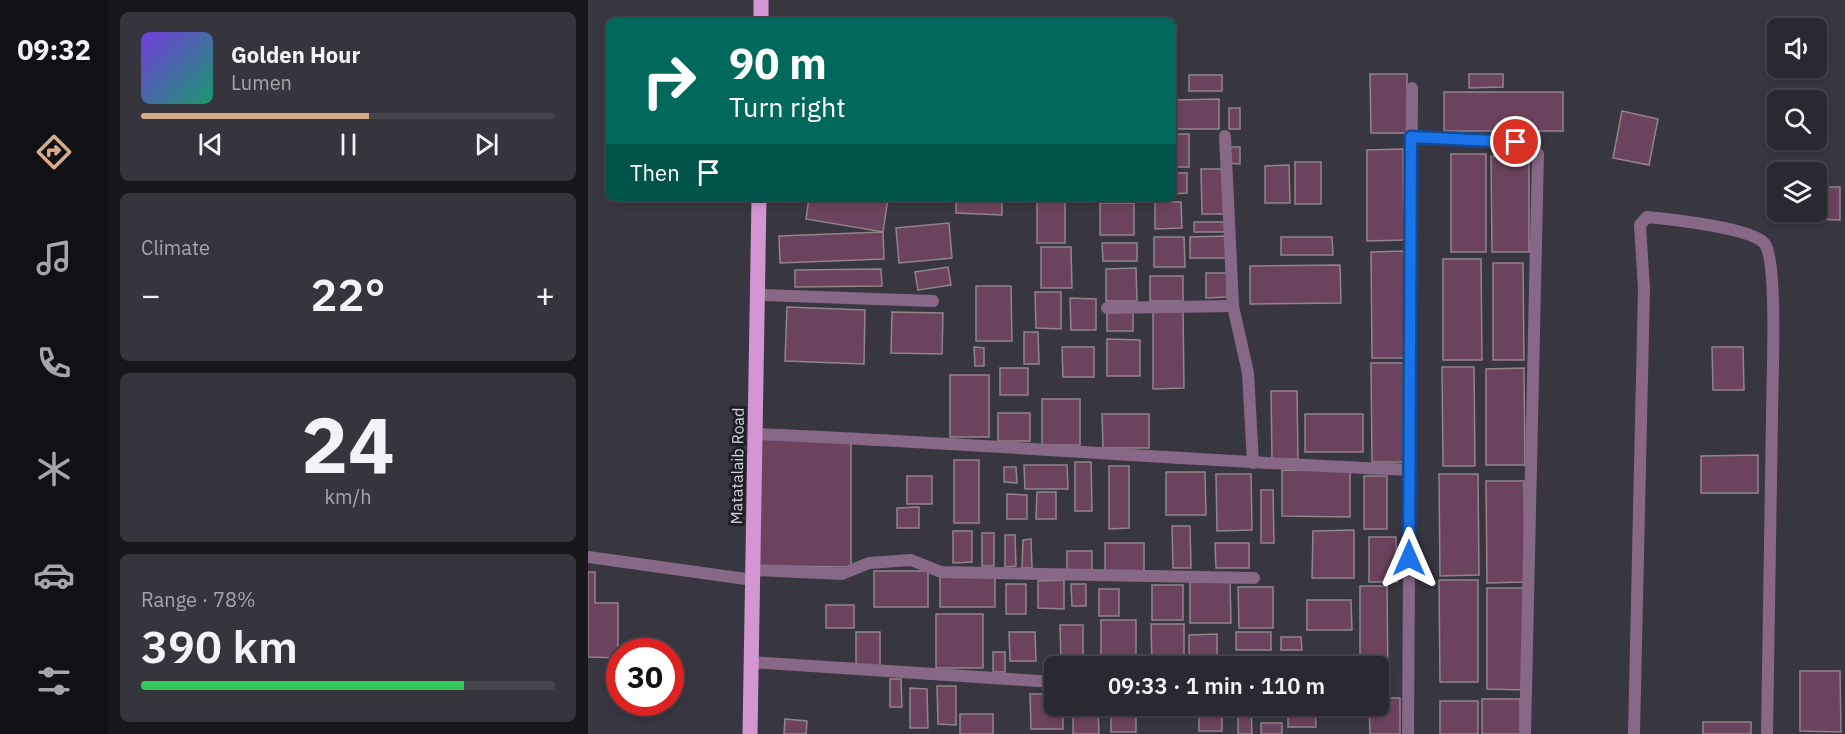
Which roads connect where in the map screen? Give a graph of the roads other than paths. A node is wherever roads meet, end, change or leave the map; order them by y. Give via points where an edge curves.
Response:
1 (761, 0) edge
2 (761, 18) edge
3 (1412, 88) dead end
4 (1225, 136) dead end
5 (1411, 137) junction
6 (759, 201) edge
7 (759, 295) junction
8 (933, 301) dead end
9 (1233, 306) junction
10 (1107, 308) dead end
11 (756, 434) junction
12 (1253, 463) junction
13 (1410, 470) junction
14 (588, 557) edge
15 (753, 575) junction
16 (1254, 579) dead end
17 (750, 662) junction
18 (1044, 681) edge
19 (750, 734) edge
20 (1408, 734) edge
21 (1525, 734) edge
22 (1634, 734) edge
23 (1767, 734) edge

1 - 2 main road
3 - 5 street
4 - 9 street
5 - 13 street
5 - 21 street via 1516,142 1538,154
6 - 7 main road, Matatalaib Road
7 - 8 street
7 - 11 main road, Matatalaib Road
9 - 10 street
9 - 12 street via 1248,373
11 - 12 street
11 - 15 main road, Matatalaib Road
12 - 13 street
13 - 20 street
14 - 15 street
15 - 16 street via 842,574 869,563 911,560 941,572
15 - 17 main road, Matatalaib Road
17 - 18 street
17 - 19 main road, Matatalaib Road
22 - 23 street via 1644,288 1640,225 1647,217 1752,235 1764,242 1770,254 1773,324

